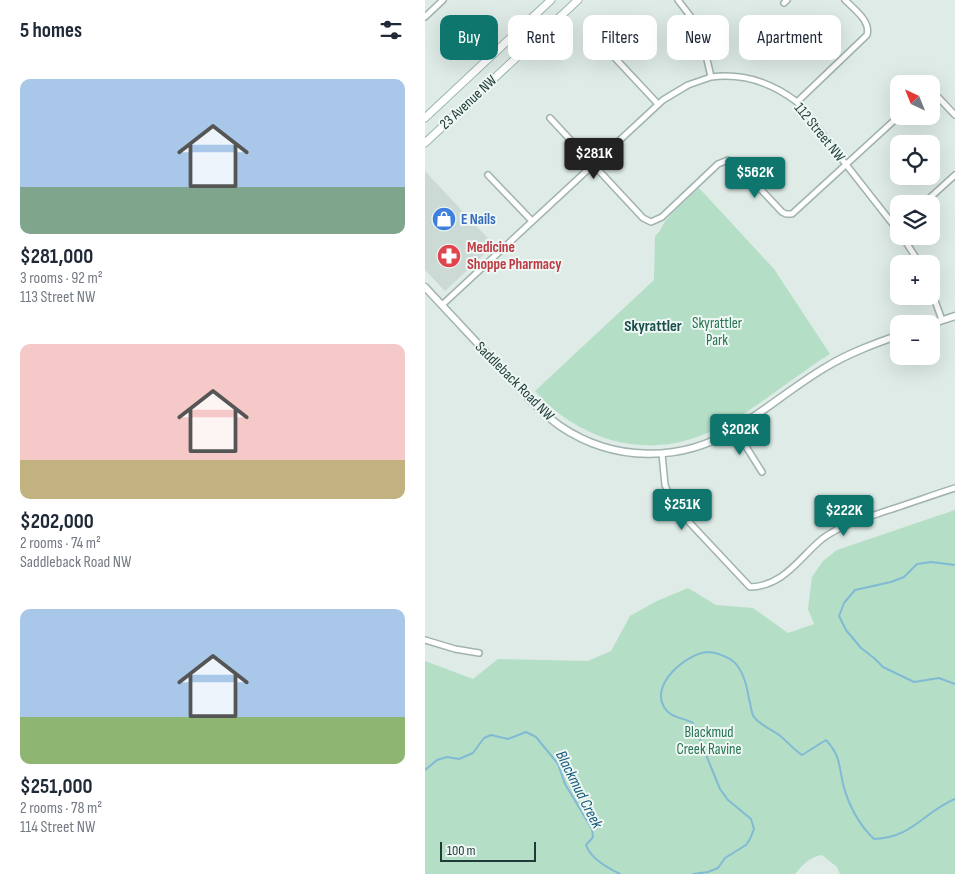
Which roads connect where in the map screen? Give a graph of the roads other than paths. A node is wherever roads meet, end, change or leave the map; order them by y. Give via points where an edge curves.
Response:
1 (443, 0) edge
2 (551, 0) edge
3 (578, 0) edge
4 (678, 0) edge
5 (845, 0) edge
6 (425, 17) edge
7 (617, 60) edge
8 (711, 77) junction
9 (940, 99) edge
10 (797, 102) junction
11 (658, 104) junction
12 (955, 115) edge
13 (550, 118) dead end
14 (425, 120) edge
15 (890, 124) edge
16 (425, 143) edge
17 (593, 164) junction
18 (847, 165) junction
19 (955, 174) edge
20 (488, 175) dead end
21 (933, 195) edge
22 (890, 219) edge
23 (532, 221) junction
24 (425, 287) edge
25 (442, 305) junction
26 (936, 305) edge
27 (955, 316) edge
28 (941, 320) joint
29 (890, 338) edge
30 (735, 429) junction
31 (663, 454) junction
32 (762, 472) dead end
33 (955, 488) edge
34 (425, 640) edge
35 (479, 653) dead end

1 - 6 street
2 - 14 main road, 23 Avenue NW
3 - 16 main road, 23 Avenue NW
4 - 8 street via 699,29
5 - 10 street via 866,23 865,38
7 - 11 street
8 - 10 street, 112 Street NW via 756,80 782,91
8 - 11 street, 112 Street NW via 688,85
9 - 12 street
10 - 18 street, 112 Street NW
11 - 17 street, 112 Street NW
13 - 17 street
15 - 18 street
17 - 18 street via 643,218 651,222 662,217 718,164 728,160 736,163 779,210 788,215 797,212
17 - 23 street, 112 Street NW
18 - 22 street, 112 Street NW
19 - 21 street
20 - 23 street
23 - 25 street, 112 Street NW
24 - 25 street, Saddleback Road NW
25 - 31 street, Saddleback Road NW via 541,410 561,426 608,448
26 - 28 street
27 - 28 street
29 - 30 street, Saddleback Road NW via 827,366
30 - 31 street, Saddleback Road NW via 704,444
30 - 32 street
31 - 33 street via 665,485 674,506 752,587 784,575 823,539 846,525
34 - 35 street

